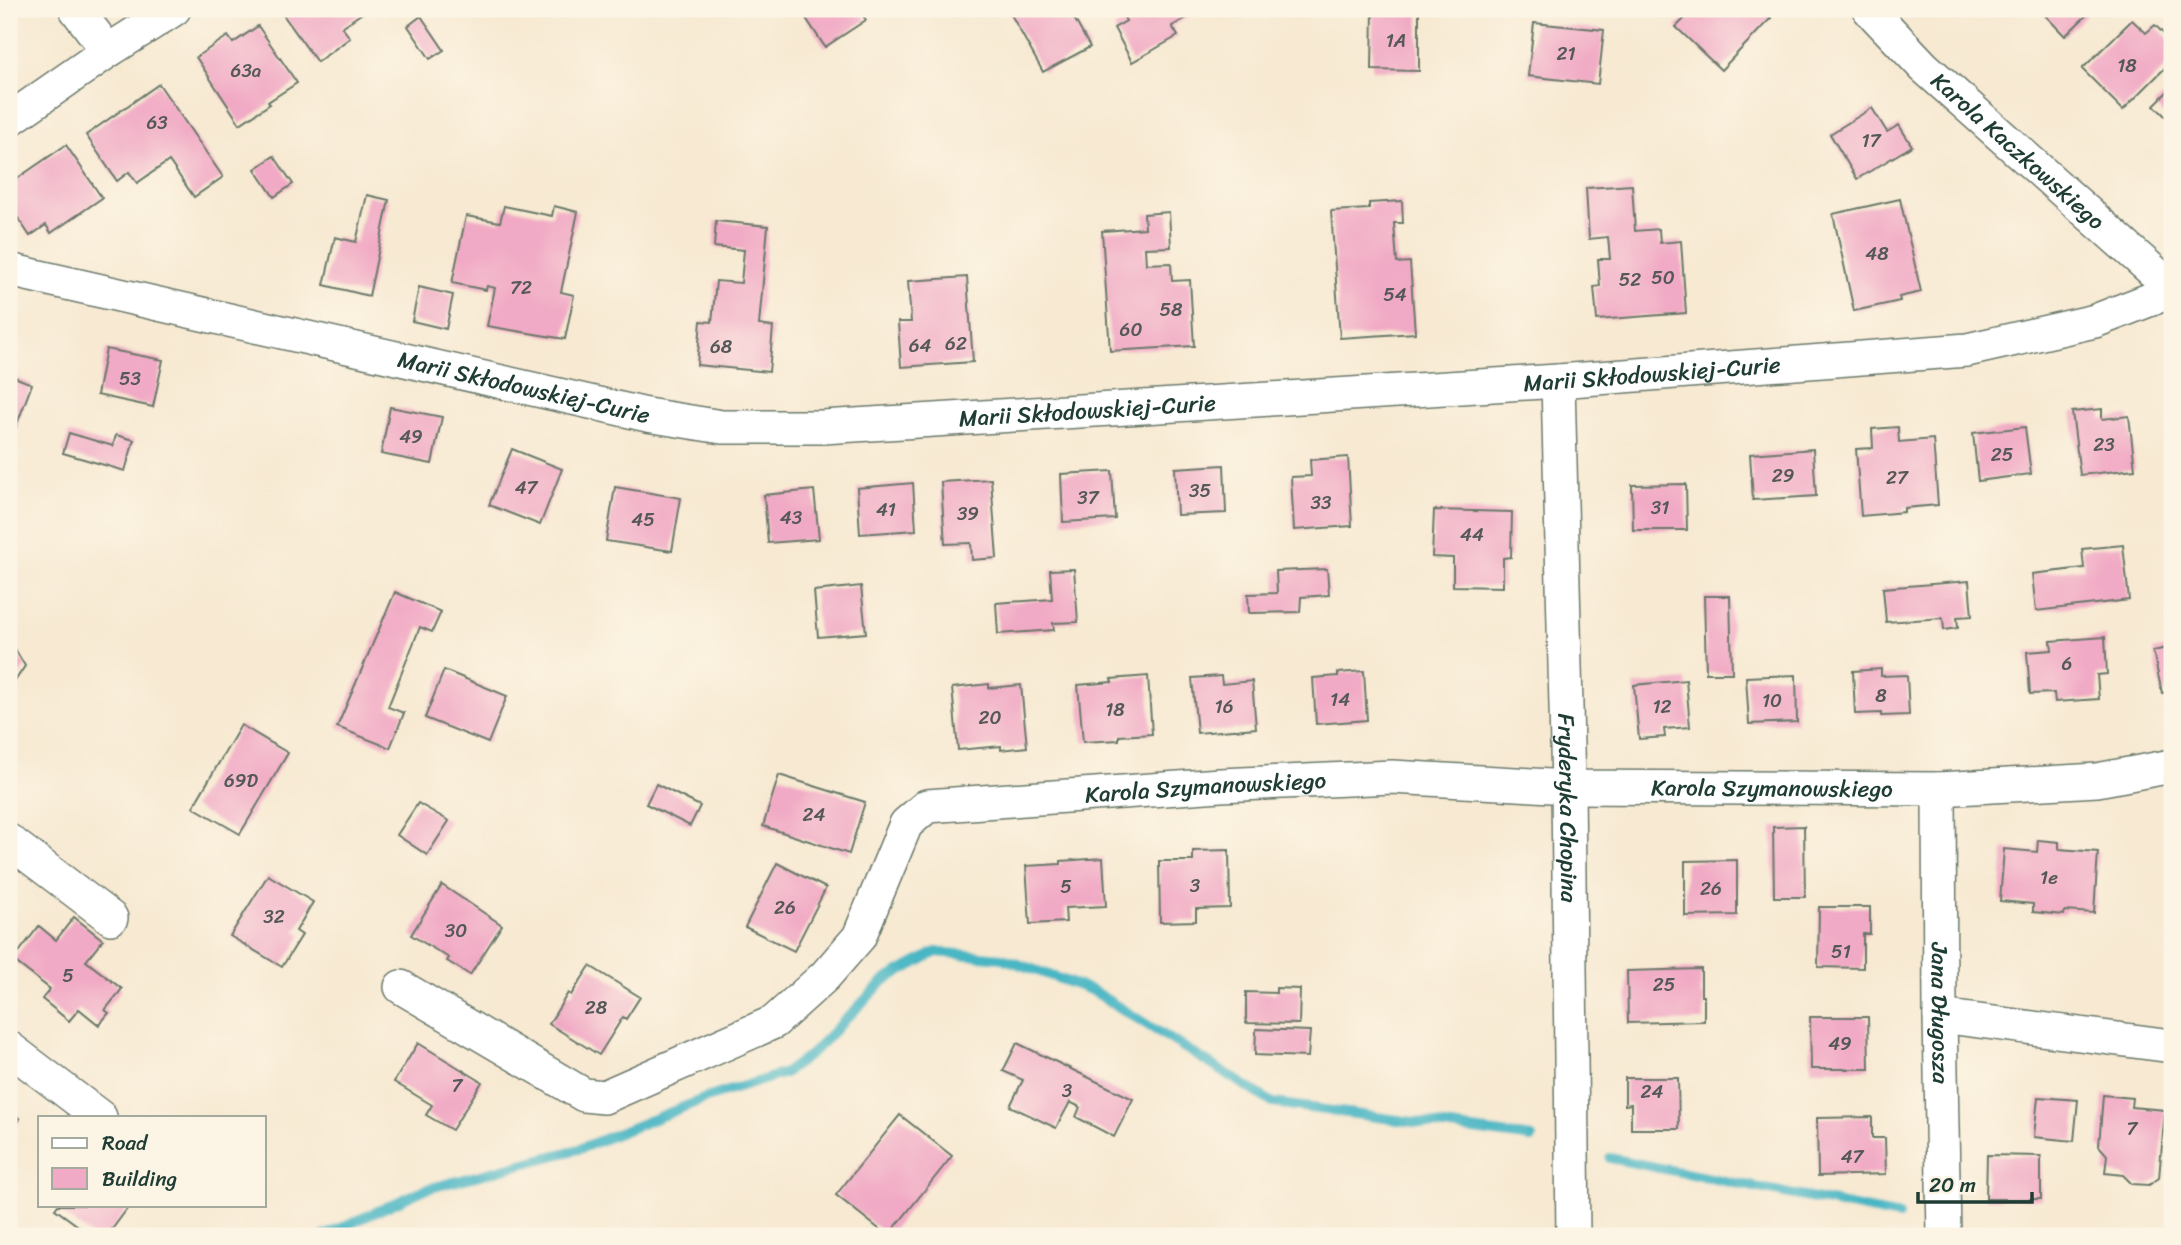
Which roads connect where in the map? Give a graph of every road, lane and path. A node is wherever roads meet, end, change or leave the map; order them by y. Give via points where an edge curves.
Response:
1 (76, 9) edge
2 (174, 9) edge
3 (1869, 9) edge
4 (108, 51) junction
5 (9, 120) edge
6 (9, 270) edge
7 (2172, 289) edge
8 (1558, 381) junction
9 (2172, 766) edge
10 (1568, 787) junction
11 (1939, 789) junction
12 (9, 841) edge
13 (111, 918) dead end
14 (401, 987) dead end
15 (1940, 1016) junction
16 (2172, 1046) edge
17 (9, 1048) edge
18 (99, 1116) edge
19 (1573, 1236) edge
20 (1944, 1236) edge

1 - 4 street
2 - 4 street
3 - 7 street, Karola Kaczkowskiego via 1924,66
4 - 5 street
6 - 8 street, Marii Skłodowskiej-Curie via 647,415 722,427 823,426
7 - 8 street, Marii Skłodowskiej-Curie via 2095,321 1967,350
8 - 10 street, Fryderyka Chopina
9 - 11 street, Karola Szymanowskiego via 2097,780
10 - 11 street, Karola Szymanowskiego
10 - 14 street, Karola Szymanowskiego via 1392,777 927,806 906,824 859,937 825,976 774,1022 604,1097 584,1095
10 - 19 street, Fryderyka Chopina
11 - 15 street, Jana Długosza
12 - 13 street
15 - 16 street
15 - 20 street, Jana Długosza
17 - 18 street

